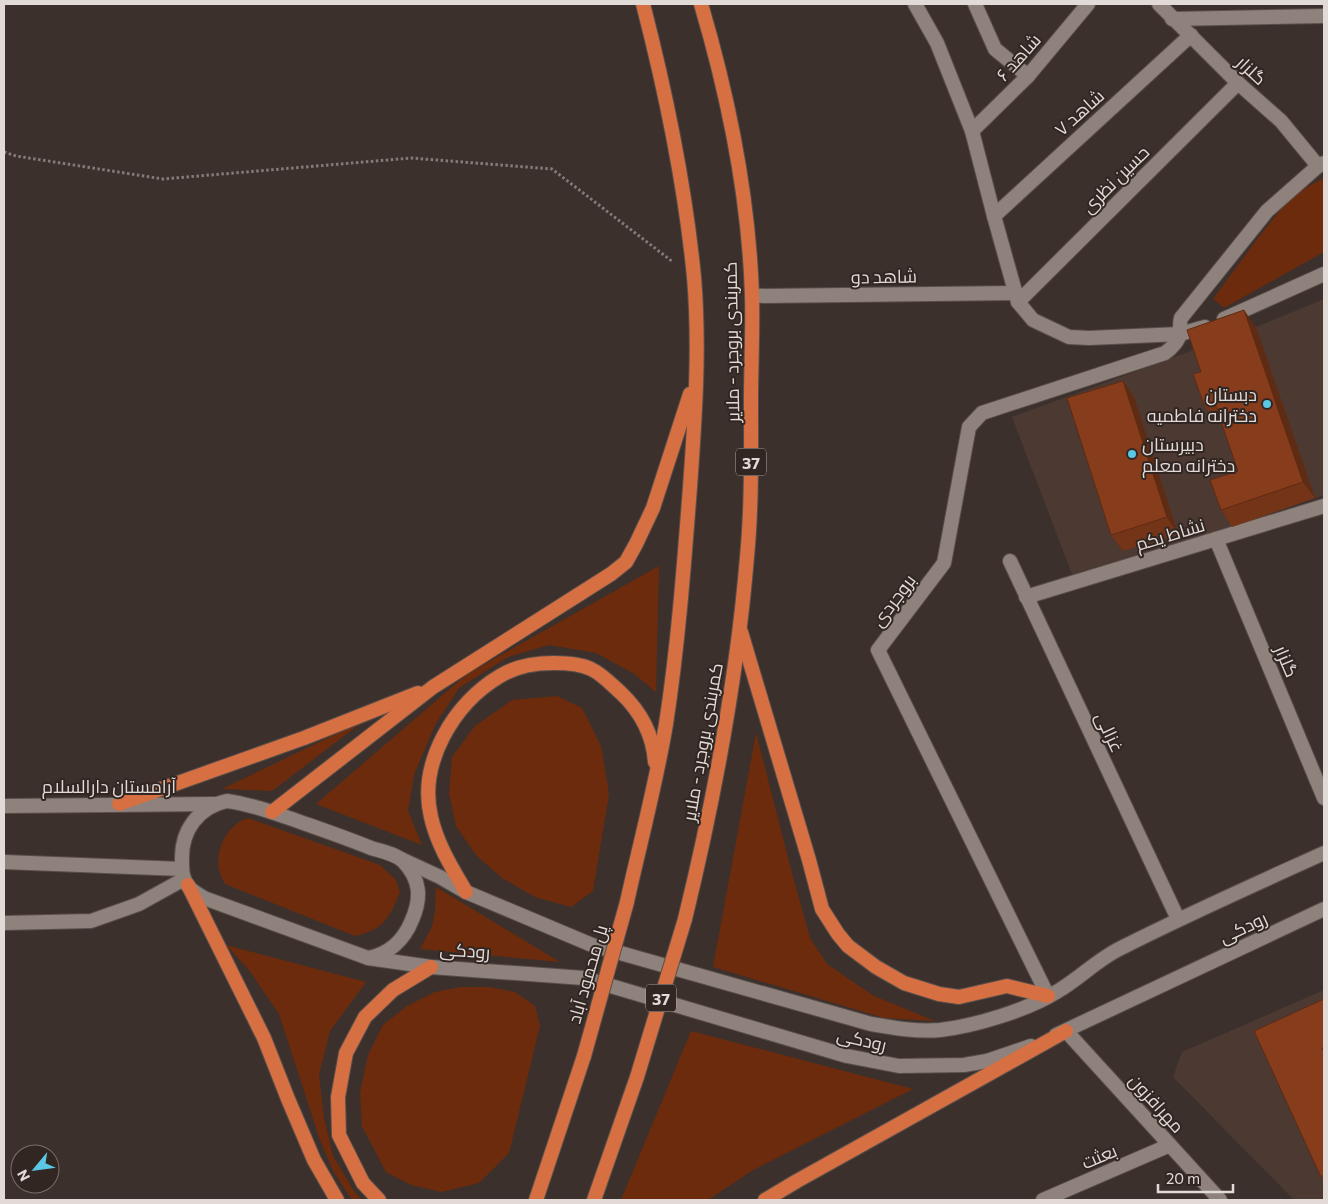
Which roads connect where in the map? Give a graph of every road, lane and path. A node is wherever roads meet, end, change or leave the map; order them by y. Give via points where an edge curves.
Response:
1 (643, 4) edge
2 (701, 4) edge
3 (915, 4) edge
4 (975, 4) edge
5 (1088, 4) edge
6 (1159, 4) edge
7 (1324, 16) edge
8 (1172, 19) junction
9 (1191, 35) junction
10 (1028, 76) junction
11 (1238, 83) junction
12 (972, 131) junction
13 (4, 152) edge
14 (1321, 164) edge
15 (994, 216) junction
16 (1324, 274) edge
17 (694, 278) junction
18 (752, 296) junction
19 (1017, 298) junction
20 (1180, 334) junction
21 (695, 379) junction
22 (1324, 506) edge
23 (1216, 539) junction
24 (1010, 561) dead end
25 (1026, 597) junction
26 (739, 626) junction
27 (433, 688) junction
28 (656, 773) junction
29 (1324, 798) edge
30 (119, 804) junction
31 (214, 804) junction
32 (4, 806) edge
33 (272, 812) junction
34 (1324, 853) edge
35 (401, 859) junction
36 (4, 862) edge
37 (185, 878) junction
38 (466, 892) junction
39 (627, 902) joint
40 (1324, 909) edge
41 (1178, 919) junction
42 (4, 923) edge
43 (368, 958) junction
44 (430, 967) junction
45 (1048, 996) junction
46 (1066, 1031) junction
47 (1170, 1145) junction
48 (337, 1200) edge
49 (379, 1200) edge
50 (536, 1200) edge
51 (594, 1200) edge
52 (765, 1200) edge
53 (1043, 1200) edge
54 (1220, 1200) edge

1 - 17 highway, کمربندی بروجرد - ملایر via 680,176
2 - 18 highway, کمربندی بروجرد - ملایر / 37 via 734,136 745,206
3 - 12 street via 937,43
4 - 10 street via 996,49
5 - 10 street, شاهد ۶
6 - 8 street, گلزار
7 - 8 street
8 - 9 street, گلزار
9 - 11 street, گلزار
9 - 15 street, شاهد ۷
10 - 12 street, شاهد ۶
11 - 14 street, گلزار via 1281,121
11 - 19 street, حسین نظری
12 - 15 street
13 - 17 path via 163,178 411,158 552,168
14 - 20 street via 1267,211 1181,318
15 - 19 street
16 - 20 street via 1204,328
17 - 21 highway, کمربندی بروجرد - ملایر
18 - 19 street, شاهد دو
18 - 26 highway, کمربندی بروجرد - ملایر / 37 via 750,504
19 - 20 street via 1033,320 1069,337
20 - 45 street, بروجردی via 1165,353 982,413 969,427 944,563 878,650
21 - 27 highway via 653,508 626,562
21 - 28 highway, کمربندی بروجرد - ملایر via 678,618 666,724
22 - 23 street, نشاط یکم
23 - 25 street, نشاط یکم
23 - 29 street, گلزار
24 - 25 street, غزالی
25 - 41 street, غزالی
26 - 45 highway via 822,909 848,946 904,983 939,994 959,997 1007,986
26 - 51 highway, کمربندی بروجرد - ملایر / 37, bridge via 726,726 704,842 685,919 637,1077
27 - 30 highway
27 - 33 highway
28 - 38 highway via 654,750 646,724 630,702 591,669 566,663 543,663 501,675 469,700 445,733 433,765 428,793 431,817 445,856
28 - 39 highway, کمربندی بروجرد - ملایر
30 - 31 street, آرامستان دارالسلام
30 - 32 street, آرامستان دارالسلام
31 - 33 street, آرامستان دارالسلام via 227,801 243,803
31 - 37 street via 201,813 185,835 182,852
33 - 35 street, رودکی
34 - 41 street, رودکی
35 - 38 street, رودکی
35 - 43 street via 417,880 416,911 393,948
36 - 37 street
37 - 42 street via 139,904 91,921
37 - 43 street, رودکی via 204,898
37 - 48 highway via 264,1038 310,1151
38 - 45 street, رودکی via 592,944 871,1024 908,1030 940,1030 1000,1016
39 - 50 highway, پل محمود آباد, bridge via 584,1056
40 - 46 street, رودکی
41 - 45 street, رودکی via 1116,951
43 - 44 street, رودکی
44 - 46 street, رودکی via 584,978 846,1056 899,1066 987,1060
44 - 49 highway via 393,990 365,1017 346,1053 338,1097 339,1136 363,1183
46 - 47 street, مهرافزون
46 - 52 highway
47 - 53 street, بعثت
47 - 54 street, مهرافزون

